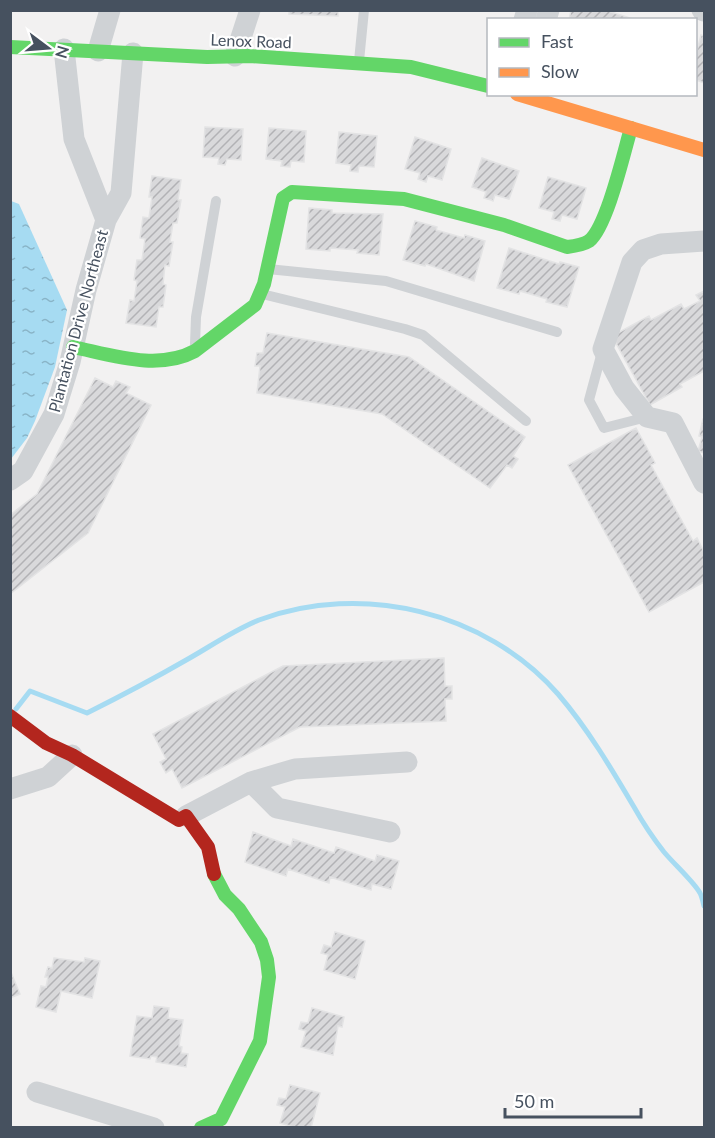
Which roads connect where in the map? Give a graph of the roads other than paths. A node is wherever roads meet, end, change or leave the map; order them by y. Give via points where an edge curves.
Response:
1 (110, 10) edge
2 (250, 10) edge
3 (364, 10) edge
4 (10, 47) edge
5 (64, 49) junction
6 (98, 51) junction
7 (133, 52) junction
8 (235, 56) junction
9 (359, 63) junction
10 (487, 85) edge
11 (524, 96) edge
12 (631, 128) junction
13 (705, 150) edge
14 (89, 174) junction
15 (122, 175) junction
16 (216, 201) dead end
17 (106, 220) junction
18 (705, 241) edge
19 (267, 269) junction
20 (260, 294) junction
21 (557, 332) dead end
22 (73, 347) junction
23 (603, 349) junction
24 (195, 351) junction
25 (647, 417) junction
26 (526, 421) dead end
27 (10, 480) edge
28 (705, 483) edge
29 (10, 716) edge
30 (72, 755) junction
31 (407, 762) dead end
32 (251, 782) junction
33 (10, 789) edge
34 (186, 816) junction
35 (390, 832) dead end
36 (37, 1092) dead end
37 (154, 1128) edge
38 (201, 1128) edge

1 - 6 street
2 - 8 street
3 - 9 lane
4 - 5 street, Lenox Road
5 - 6 street, Lenox Road
5 - 14 street, Plantation Drive Northeast via 74,139 82,144 90,162
6 - 7 street, Lenox Road
7 - 8 street, Lenox Road
7 - 15 street, Plantation Drive Northeast
8 - 9 street, Lenox Road
9 - 10 street, Lenox Road via 411,67
11 - 12 street
12 - 13 street
12 - 19 street via 602,223 590,240 579,246 567,247 504,225 404,199 292,192 283,198
14 - 15 street
14 - 17 street, Plantation Drive Northeast
15 - 17 street, Plantation Drive Northeast via 121,193
16 - 24 lane via 196,317
17 - 22 street, Plantation Drive Northeast
18 - 23 street via 661,244 643,250 632,262
19 - 20 street
19 - 21 lane via 386,281
20 - 24 street via 255,305
20 - 26 lane via 423,335
22 - 24 street via 157,361 184,357
22 - 27 street, Plantation Drive Northeast via 54,414 23,471
23 - 25 street via 624,388
23 - 25 lane via 589,400 604,428
25 - 28 street via 673,423
29 - 30 street
30 - 33 street via 48,777
30 - 34 street via 179,819
31 - 32 street via 295,769
32 - 34 street
32 - 35 street via 277,808
34 - 38 street via 208,847 214,874 225,895 261,942 269,977 260,1041 221,1119
36 - 37 street

